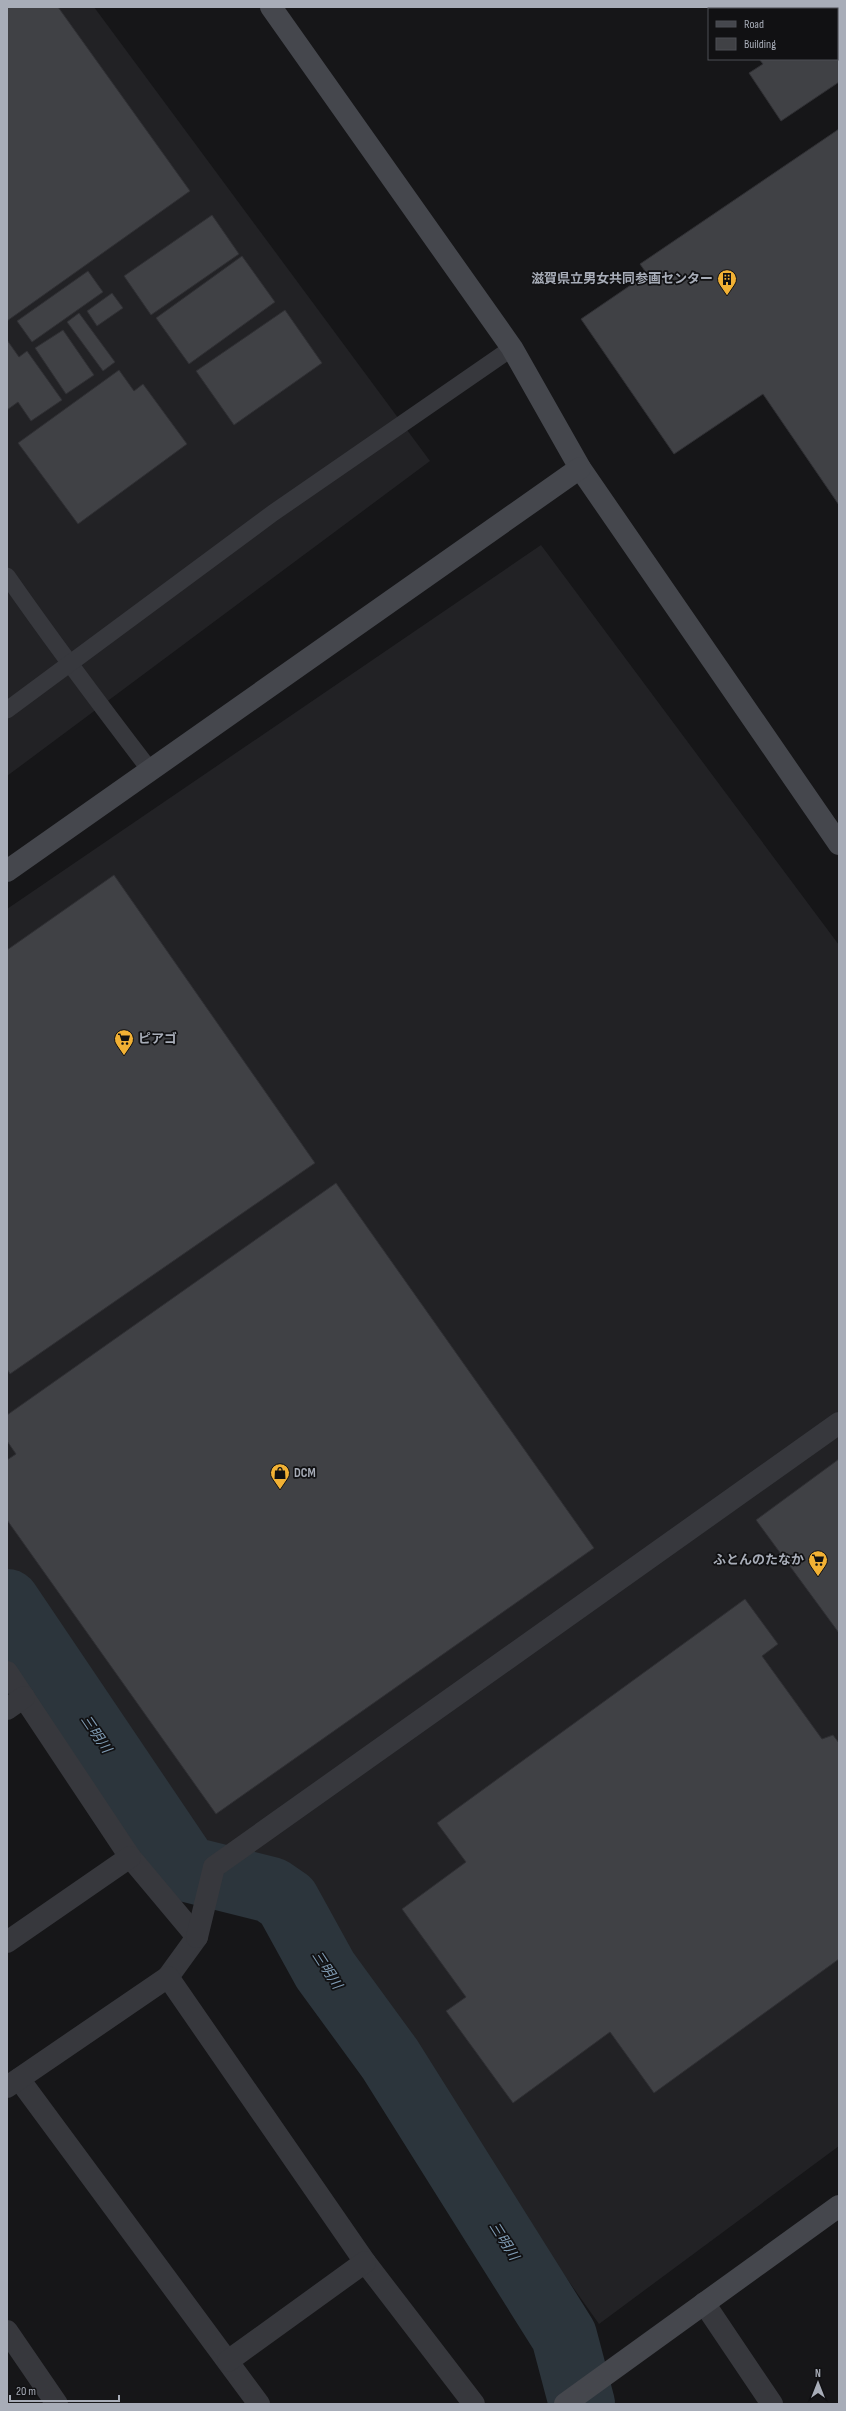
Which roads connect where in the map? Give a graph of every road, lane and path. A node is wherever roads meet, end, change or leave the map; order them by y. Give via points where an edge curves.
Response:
1 (271, 7) edge
2 (512, 348) junction
3 (580, 468) junction
4 (7, 576) edge
5 (69, 664) junction
6 (7, 710) edge
7 (150, 770) junction
8 (839, 844) edge
9 (7, 871) edge
10 (839, 1423) edge
11 (7, 1672) edge
12 (15, 1703) edge
13 (130, 1857) junction
14 (197, 1937) junction
15 (7, 1942) edge
16 (168, 1977) junction
17 (13, 2083) edge
18 (839, 2206) edge
19 (366, 2262) junction
20 (704, 2303) junction
21 (7, 2331) edge
22 (228, 2361) junction
23 (569, 2401) edge
24 (57, 2404) edge
25 (259, 2404) edge
26 (474, 2404) edge
27 (772, 2404) edge

1 - 2 street
2 - 3 street
2 - 5 lane via 273,513
3 - 7 street
3 - 8 street
4 - 5 lane
5 - 6 lane
5 - 7 lane
7 - 9 street
10 - 14 street via 214,1867
11 - 12 street
12 - 13 street
13 - 14 street
13 - 15 street
14 - 16 street
16 - 17 street
16 - 19 street
17 - 22 street
18 - 20 street
19 - 22 street
19 - 26 street
20 - 23 street
20 - 27 street
21 - 24 street
22 - 25 street

